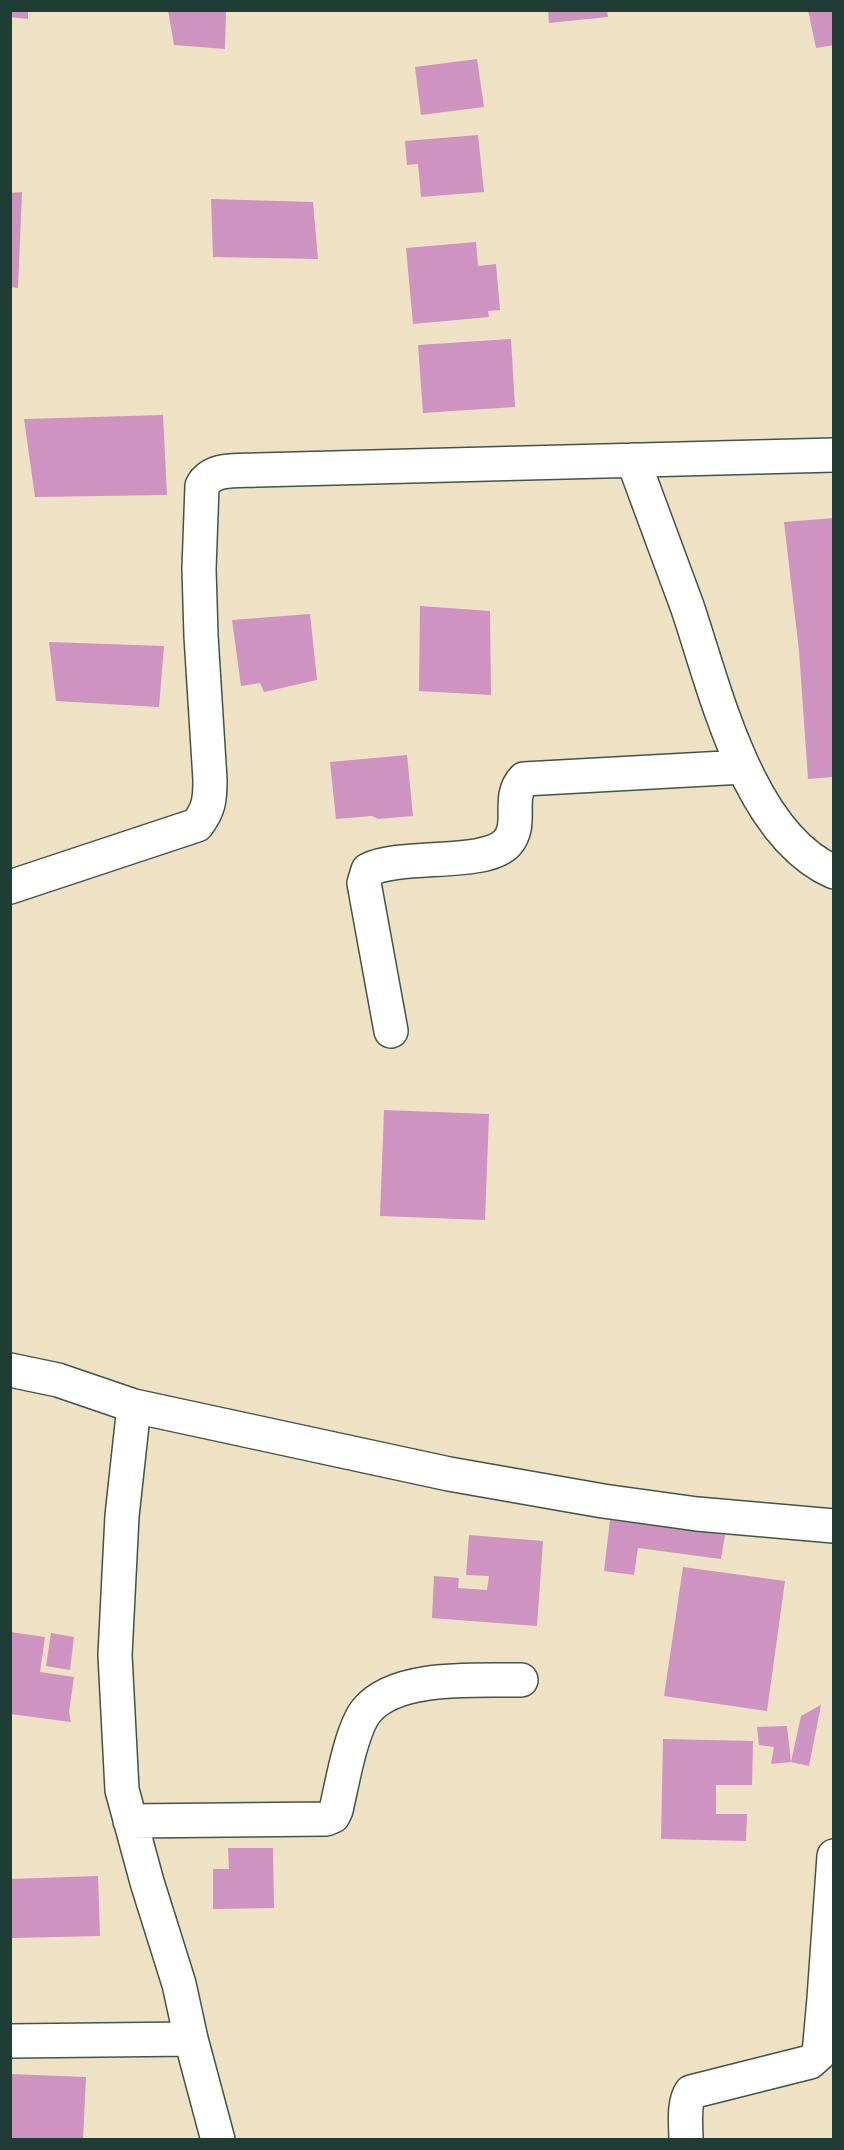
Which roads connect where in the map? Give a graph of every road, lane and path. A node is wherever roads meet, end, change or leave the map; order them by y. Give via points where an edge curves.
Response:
1 (834, 455) edge
2 (633, 460) junction
3 (743, 766) junction
4 (834, 872) edge
5 (10, 886) edge
6 (391, 1031) dead end
7 (10, 1370) edge
8 (134, 1406) junction
9 (834, 1526) edge
10 (521, 1680) dead end
11 (130, 1821) junction
12 (834, 1856) edge
13 (191, 2038) junction
14 (10, 2041) edge
15 (218, 2139) edge
16 (686, 2139) edge

1 - 2 street
2 - 3 street
2 - 5 street via 213,474 202,486 199,569 210,780 206,813 197,825
3 - 4 street via 782,832
3 - 6 street via 524,778 515,792 513,830 499,850 388,863 368,870 364,883
7 - 8 street via 58,1380
8 - 9 street via 502,1483 697,1514
8 - 11 street via 123,1506 115,1655 120,1768
10 - 11 street via 420,1684 397,1689 379,1700 362,1719 336,1810 326,1819
11 - 13 street via 167,1940
12 - 16 street via 819,2054 810,2062 691,2092
13 - 14 street
13 - 15 street

